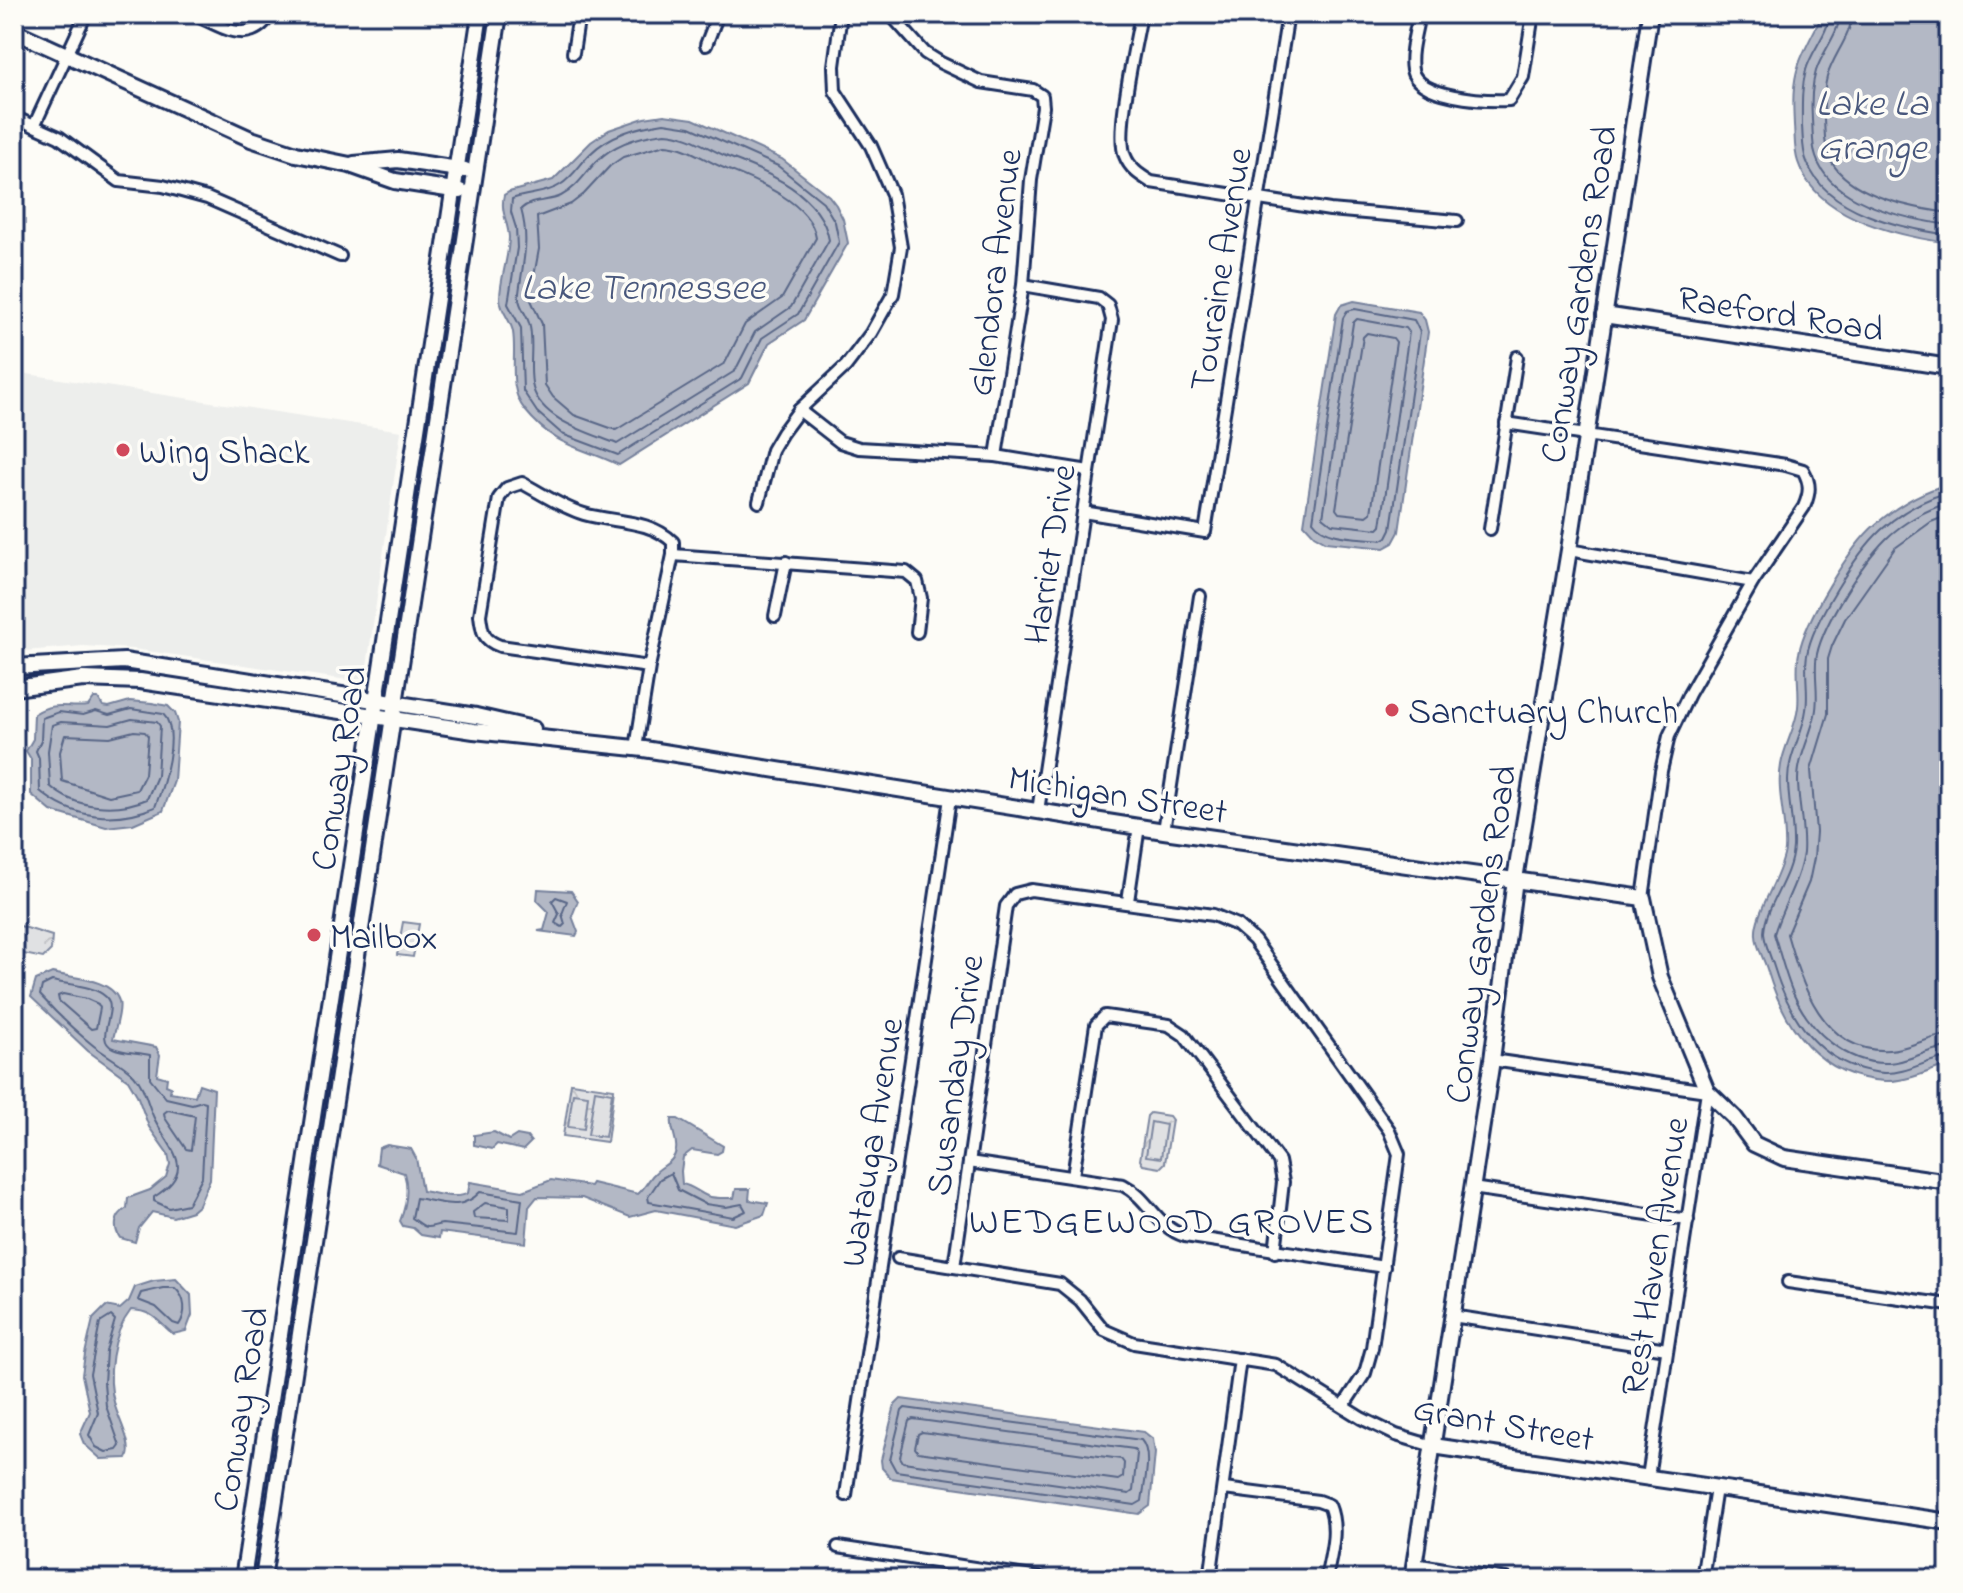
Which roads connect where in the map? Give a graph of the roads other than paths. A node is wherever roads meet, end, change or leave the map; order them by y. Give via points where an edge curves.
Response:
1 (86, 14) edge
2 (193, 14) edge
3 (271, 14) edge
4 (480, 14) edge
5 (499, 14) edge
6 (579, 14) edge
7 (718, 14) edge
8 (841, 14) edge
9 (890, 14) edge
10 (1141, 14) edge
11 (1288, 14) edge
12 (1419, 14) edge
13 (1533, 14) edge
14 (1650, 14) edge
15 (14, 31) edge
16 (706, 45) dead end
17 (573, 53) dead end
18 (67, 56) junction
19 (14, 117) edge
20 (34, 126) junction
21 (350, 165) junction
22 (456, 169) junction
23 (475, 172) junction
24 (453, 190) junction
25 (472, 193) junction
26 (1260, 198) junction
27 (1457, 221) dead end
28 (340, 256) dead end
29 (1023, 285) junction
30 (1604, 315) junction
31 (433, 324) junction
32 (1517, 357) dead end
33 (1949, 367) edge
34 (440, 407) junction
35 (799, 410) junction
36 (1506, 423) junction
37 (1586, 435) junction
38 (996, 456) junction
39 (1089, 471) junction
40 (759, 502) dead end
41 (1083, 512) junction
42 (1490, 529) dead end
43 (1569, 550) junction
44 (673, 555) junction
45 (786, 562) junction
46 (1753, 582) junction
47 (1200, 596) dead end
48 (775, 616) dead end
49 (917, 632) dead end
50 (14, 667) edge
51 (649, 667) junction
52 (14, 688) edge
53 (377, 701) junction
54 (395, 712) junction
55 (375, 717) junction
56 (636, 748) junction
57 (950, 798) junction
58 (1038, 811) junction
59 (1139, 826) junction
60 (1164, 831) junction
61 (1515, 879) junction
62 (1643, 898) junction
63 (1128, 901) junction
64 (328, 1024) junction
65 (346, 1035) junction
66 (1492, 1060) junction
67 (1707, 1091) junction
68 (969, 1162) junction
69 (1073, 1176) junction
70 (1949, 1182) edge
71 (1472, 1188) junction
72 (1688, 1220) junction
73 (295, 1234) junction
74 (1275, 1252) junction
75 (898, 1258) dead end
76 (954, 1267) junction
77 (1384, 1267) junction
78 (1788, 1282) dead end
79 (306, 1295) junction
80 (1949, 1305) edge
81 (1452, 1316) junction
82 (1667, 1349) junction
83 (1240, 1359) junction
84 (1344, 1405) junction
85 (1433, 1446) junction
86 (1648, 1477) junction
87 (1716, 1488) junction
88 (1224, 1489) junction
89 (846, 1495) dead end
90 (1949, 1522) edge
91 (838, 1547) dead end
92 (1413, 1572) edge
93 (243, 1579) edge
94 (263, 1579) edge
95 (1046, 1579) edge
96 (1210, 1579) edge
97 (1326, 1579) edge
98 (1506, 1579) edge
99 (1702, 1579) edge

1 - 18 street
2 - 3 street via 251,33
4 - 22 street, Conway Road
5 - 23 street, Conway Road
6 - 17 street
7 - 16 street
8 - 35 street via 835,91 871,146 892,194 901,247 893,294 871,333 846,366
9 - 29 street, Glendora Avenue via 941,63 981,82 1042,96
10 - 26 street via 1123,128 1124,154 1132,170 1151,182
11 - 26 street, Touraine Avenue
12 - 13 street via 1411,59 1420,83 1432,91 1493,101 1509,100 1523,77
14 - 30 street, Conway Gardens Road
15 - 18 street
18 - 20 street
18 - 21 street via 251,139
19 - 20 street
20 - 28 street via 59,137 119,181 207,198
21 - 22 street via 398,160
21 - 24 street via 395,181
22 - 23 street
22 - 24 street, Conway Road
23 - 25 street, Conway Road
24 - 25 street
24 - 31 street, Conway Road
25 - 34 street, Conway Road
26 - 27 street
26 - 41 street, Touraine Avenue via 1205,532
29 - 38 street, Glendora Avenue
29 - 39 street, Harriet Drive via 1099,298 1108,305 1112,320
30 - 33 street, Raeford Road
30 - 37 street, Conway Gardens Road
31 - 34 street via 440,343 435,394
31 - 53 street, Conway Road
32 - 36 street
34 - 54 street, Conway Road
35 - 38 street via 840,442 859,448
35 - 40 street via 772,450
36 - 37 street
36 - 42 street
37 - 43 street, Conway Gardens Road
37 - 46 street via 1803,470 1810,494
38 - 39 street
39 - 41 street, Harriet Drive
41 - 58 street, Harriet Drive
43 - 46 street
43 - 61 street, Conway Gardens Road
44 - 45 street
44 - 51 street
44 - 51 street via 673,542 661,530 587,515 522,483 507,488 499,498 480,615 489,642
45 - 48 street
45 - 49 street via 906,572 917,581 921,598
46 - 62 street via 1669,736
47 - 60 street
50 - 53 street, Michigan Street via 124,661
51 - 56 street
52 - 55 street, Michigan Street via 83,679 140,681
53 - 54 street, Michigan Street
53 - 55 street, Conway Road
54 - 55 street, Michigan Street
54 - 56 street, Michigan Street via 476,716
54 - 65 street, Conway Road
55 - 64 street, Conway Road
56 - 57 street, Michigan Street
57 - 58 street, Michigan Street
57 - 89 street, Watauga Avenue
58 - 59 street, Michigan Street
59 - 60 street, Michigan Street
59 - 63 street
60 - 61 street, Michigan Street
61 - 62 street, Michigan Street
61 - 66 street, Conway Gardens Road
62 - 67 street via 1660,977
63 - 68 street, Susanday Drive via 1031,890 1015,894 1006,906
63 - 77 street via 1213,915 1237,925 1254,940 1389,1130 1399,1154
64 - 65 street
64 - 73 street, Conway Road
65 - 79 street, Conway Road
66 - 67 street
66 - 71 street, Conway Gardens Road
67 - 70 street via 1754,1144 1784,1158
67 - 72 street, Rest Haven Avenue
68 - 69 street
68 - 76 street, Susanday Drive
69 - 74 street via 1137,1192 1170,1232
69 - 74 street via 1096,1025 1105,1016 1169,1025 1184,1035 1279,1161 1283,1182
71 - 72 street
71 - 81 street, Conway Gardens Road
72 - 82 street, Rest Haven Avenue
73 - 79 street via 297,1275
73 - 93 street, Conway Road
74 - 77 street
75 - 76 street, Grant Street
76 - 83 street, Grant Street via 1060,1284 1118,1339
77 - 84 street via 1365,1373
78 - 80 street
79 - 94 street, Conway Road
81 - 82 street
81 - 85 street, Conway Gardens Road
82 - 86 street, Rest Haven Avenue
83 - 84 street, Grant Street via 1276,1365
83 - 88 street
84 - 85 street, Grant Street via 1396,1435
85 - 86 street, Grant Street
85 - 92 street, Conway Gardens Road
86 - 87 street, Grant Street
87 - 90 street, Grant Street
87 - 99 street
88 - 96 street
88 - 97 street via 1329,1505 1335,1530
91 - 95 street
92 - 98 street

